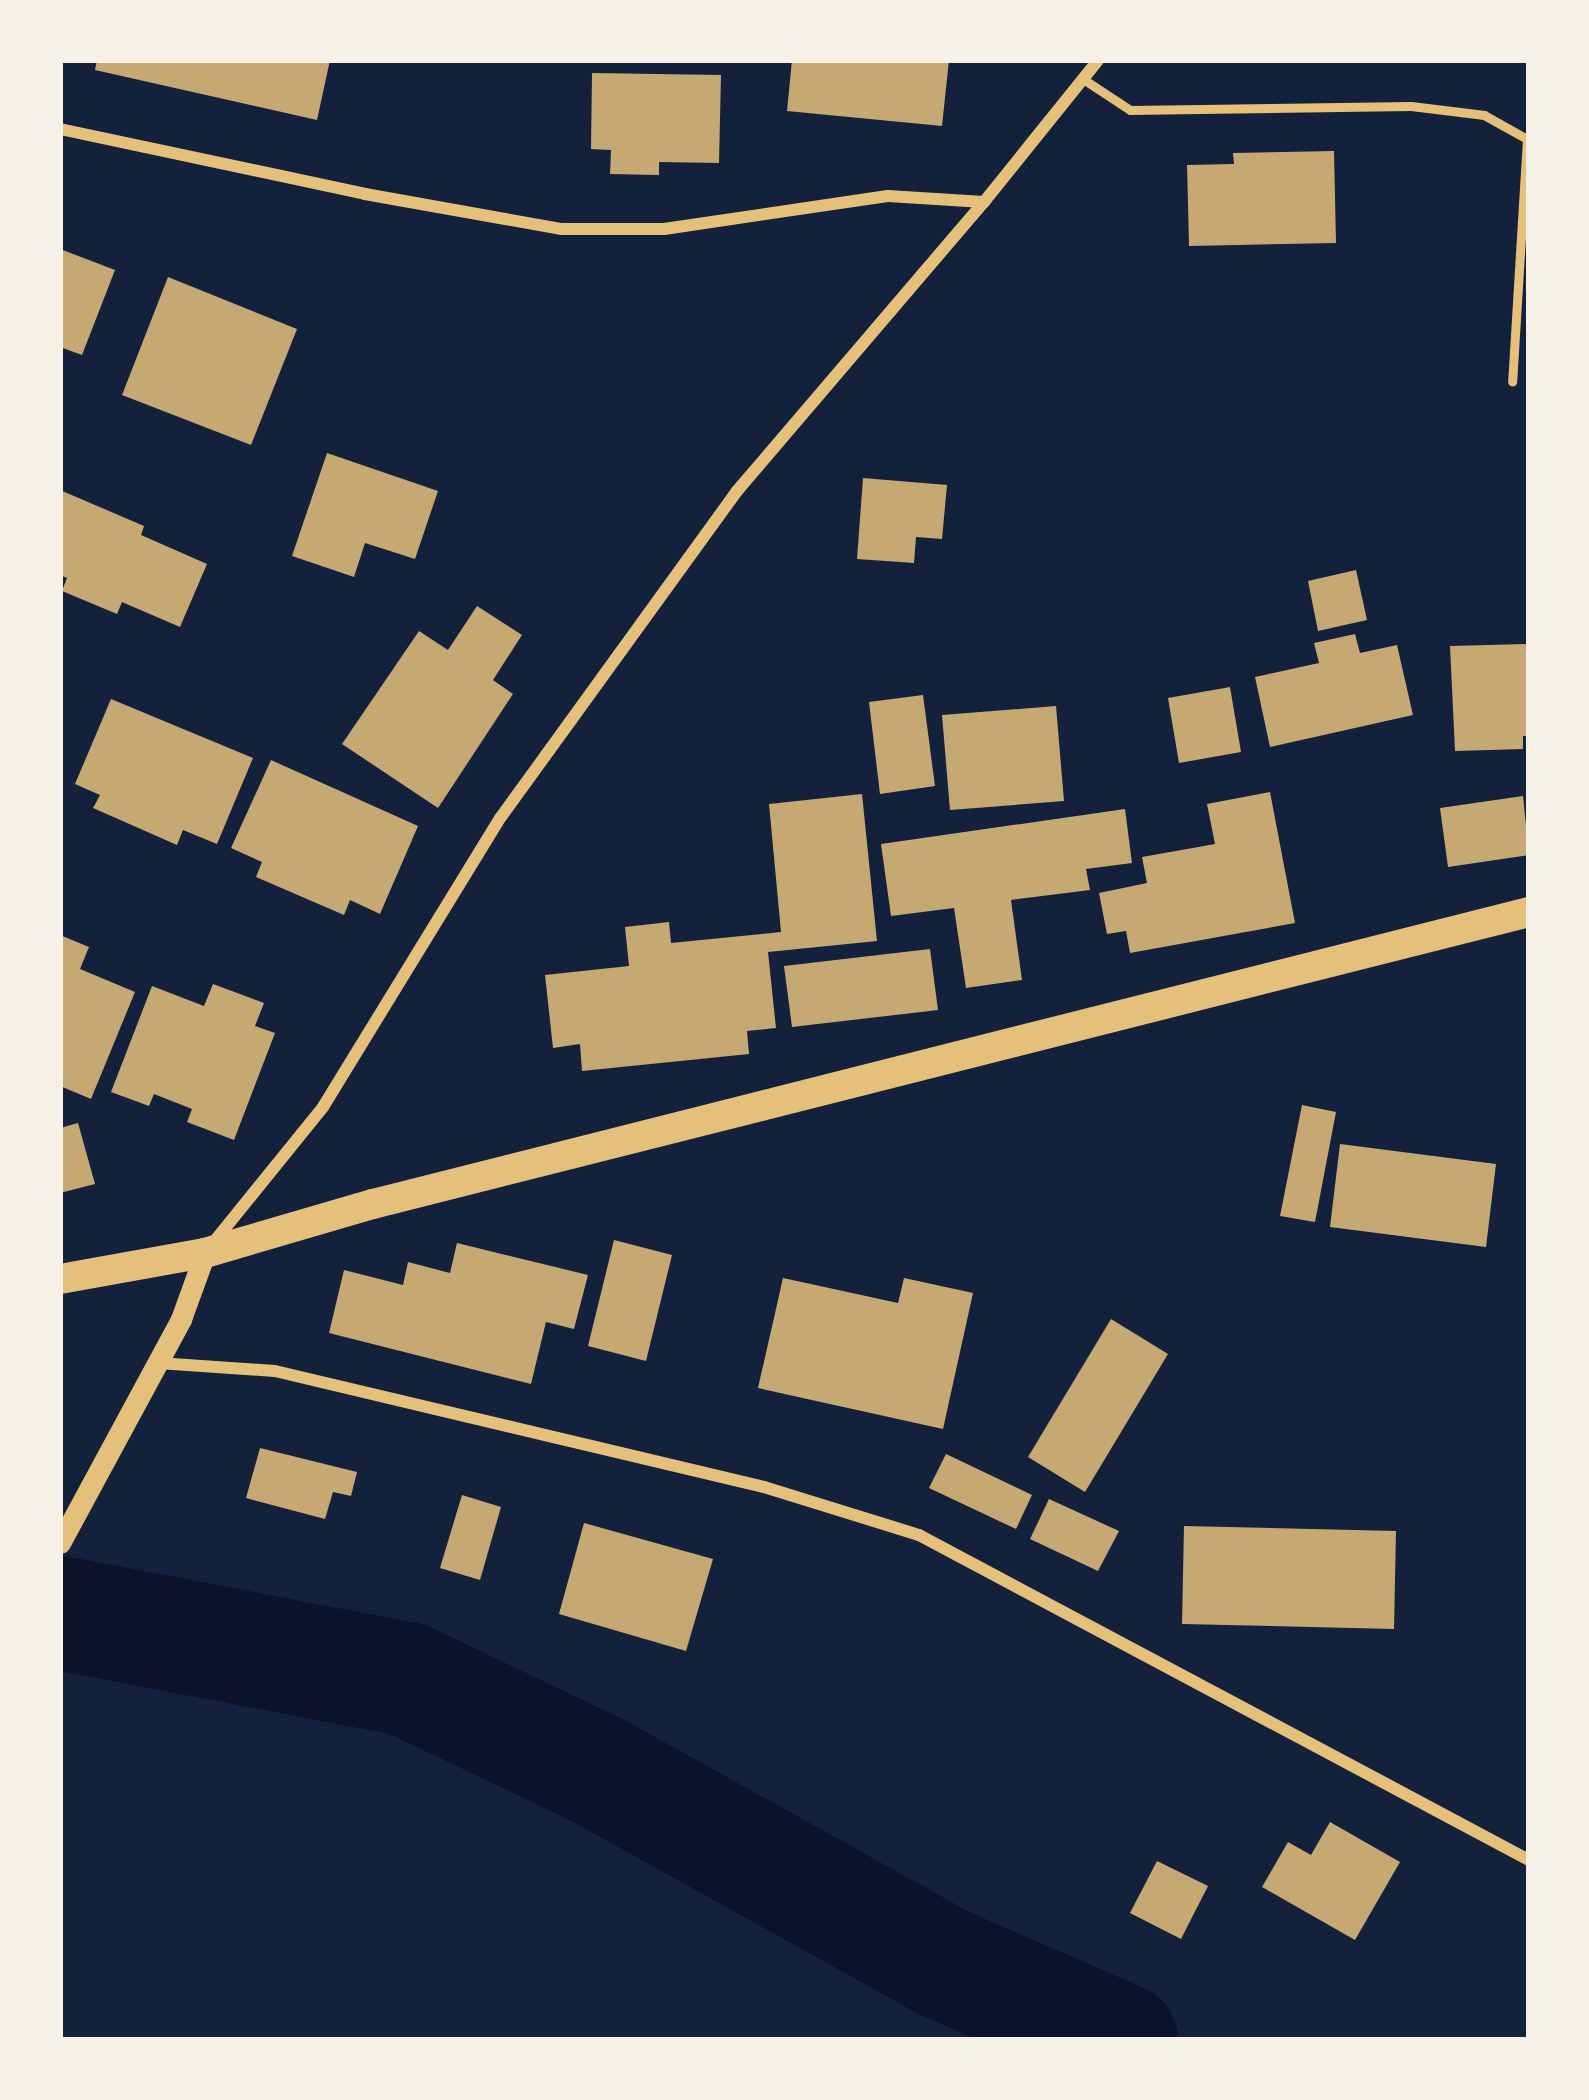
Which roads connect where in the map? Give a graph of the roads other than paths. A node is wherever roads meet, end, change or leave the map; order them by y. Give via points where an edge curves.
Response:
1 (1098, 60) edge
2 (1083, 79) junction
3 (60, 129) edge
4 (984, 202) junction
5 (1512, 382) dead end
6 (1529, 912) edge
7 (205, 1253) junction
8 (60, 1279) edge
9 (158, 1363) junction
10 (61, 1541) edge
11 (1529, 1860) edge

1 - 2 street
2 - 4 street
2 - 5 lane via 1130,110 1412,106 1484,115 1527,139
3 - 4 street via 562,229 664,229 888,196
4 - 7 street via 737,491 501,817 323,1107
6 - 7 main road
7 - 8 main road
7 - 9 street
9 - 10 street
9 - 11 street via 275,1371 764,1487 919,1535

